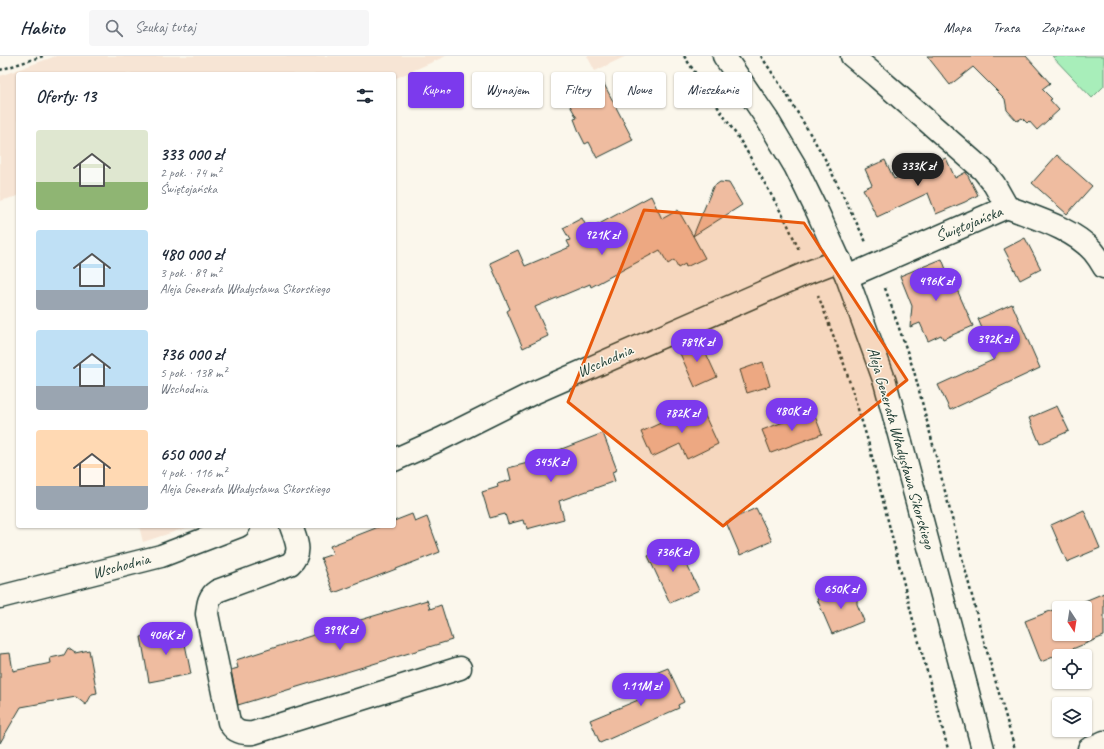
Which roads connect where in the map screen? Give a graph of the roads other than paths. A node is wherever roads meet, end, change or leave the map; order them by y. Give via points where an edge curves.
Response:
1 (724, 56) edge
2 (852, 56) edge
3 (1007, 207) junction
4 (1100, 255) edge
5 (844, 268) junction
6 (396, 459) edge
7 (234, 528) edge
8 (292, 528) edge
9 (0, 598) edge
10 (460, 668) dead end
11 (1104, 742) edge
12 (983, 749) edge
13 (1089, 749) edge

1 - 5 street, Aleja Generała Władysława Sikorskiego via 795,166
2 - 3 street via 983,170
3 - 4 street, Świętojańska via 1057,227 1078,238
3 - 5 street, Świętojańska via 876,264
5 - 6 street, Wschodnia via 809,272 531,394
5 - 12 street, Aleja Generała Władysława Sikorskiego via 885,382
7 - 9 street, Wschodnia via 161,556
8 - 10 street via 298,546 295,560 217,591 209,600 207,614 229,722 237,732 253,733
11 - 13 street

